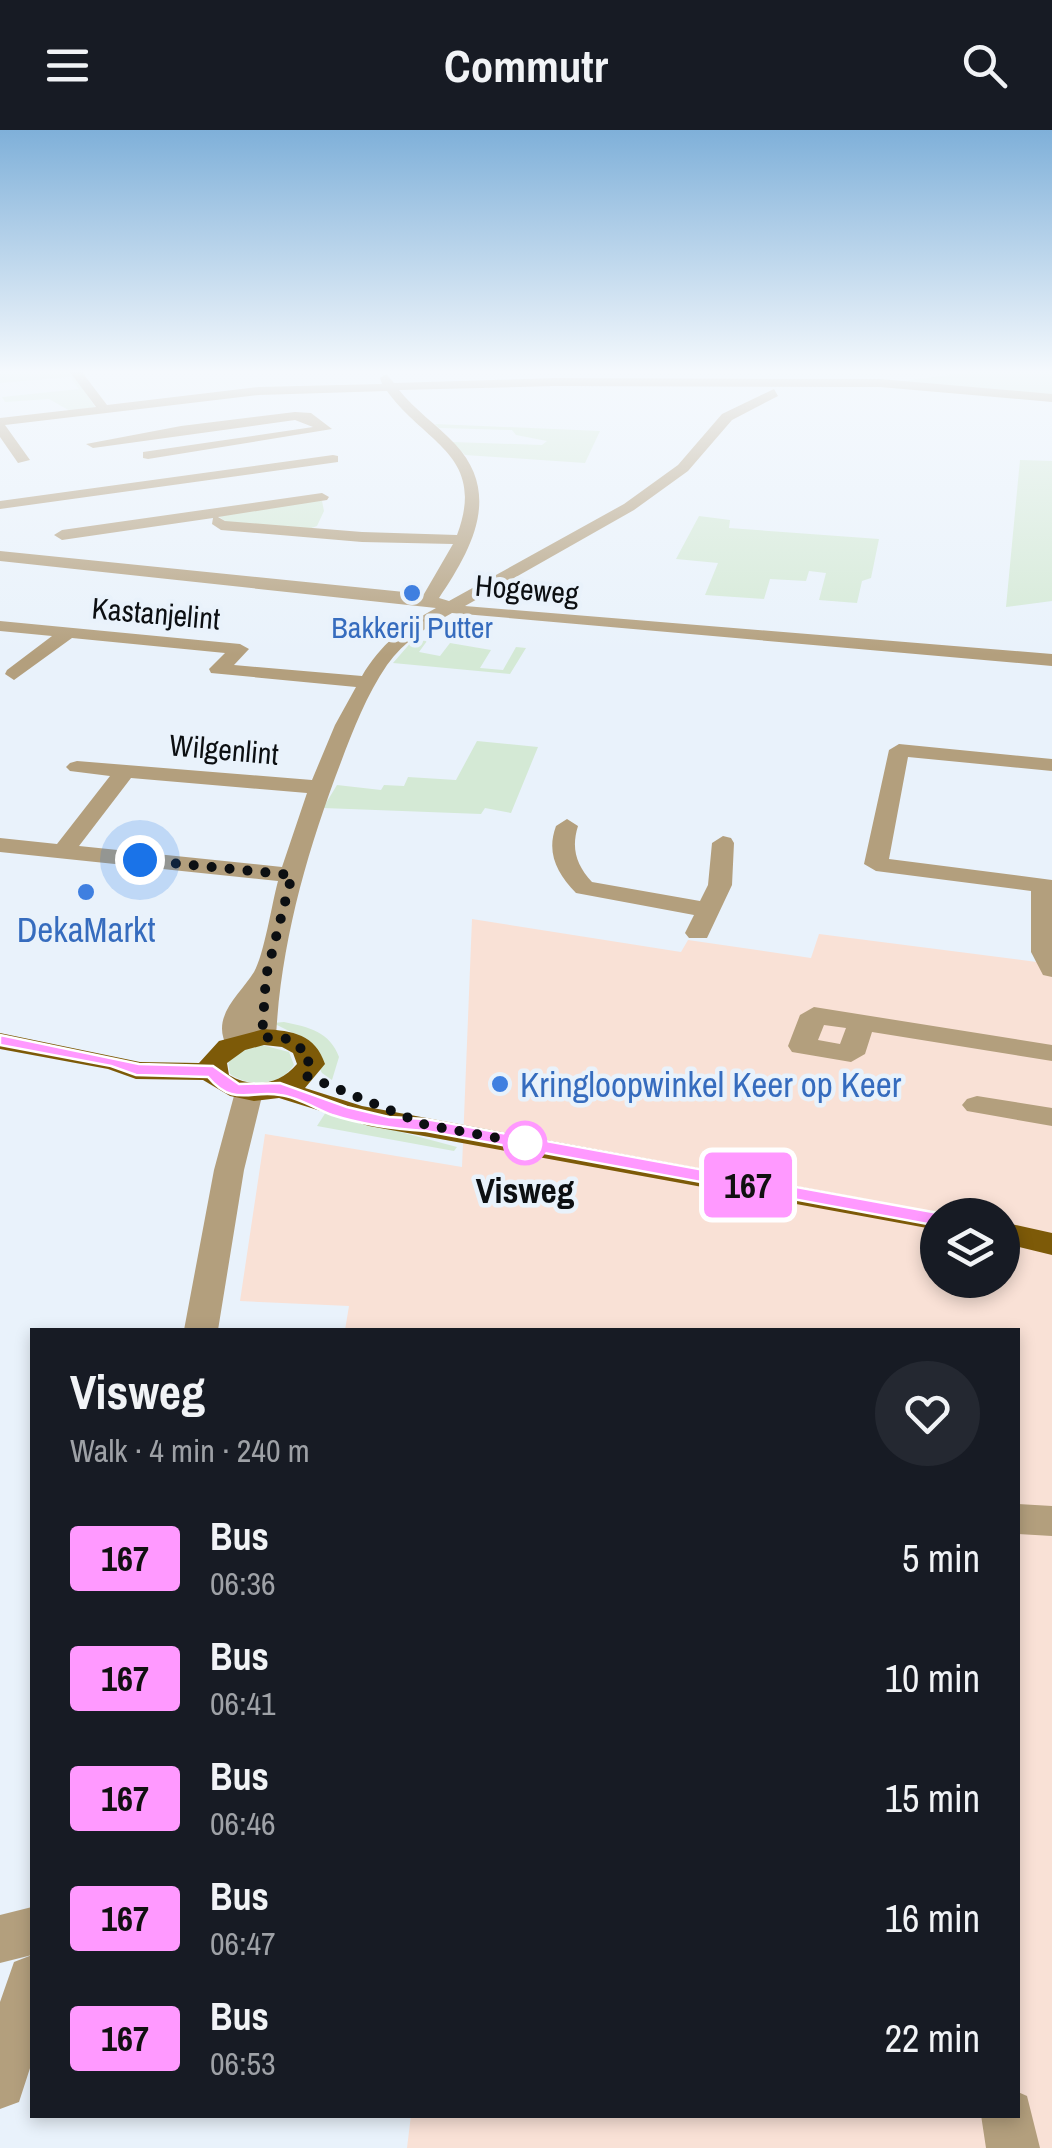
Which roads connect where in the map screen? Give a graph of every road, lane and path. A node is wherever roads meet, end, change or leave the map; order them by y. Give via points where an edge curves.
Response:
1 (286, 466) joint
2 (464, 466) edge
3 (684, 466) edge
4 (0, 505) edge
5 (92, 512) junction
6 (210, 513) junction
7 (323, 515) junction
8 (62, 535) dead end
9 (462, 540) junction
10 (0, 556) edge
11 (440, 604) junction
12 (0, 626) edge
13 (68, 632) junction
14 (1052, 660) edge
15 (14, 674) dead end
16 (366, 682) junction
17 (1052, 765) edge
18 (78, 767) dead end
19 (125, 771) junction
20 (319, 786) junction
21 (568, 826) dead end
22 (722, 843) dead end
23 (0, 846) edge
24 (64, 850) junction
25 (292, 875) junction
26 (1048, 887) edge
27 (709, 910) junction
28 (698, 934) dead end
29 (1052, 968) edge
30 (861, 1022) dead end
31 (0, 1041) edge
32 (233, 1051) junction
33 (1052, 1053) edge
34 (292, 1082) junction
35 (248, 1092) junction
36 (978, 1105) dead end
37 (1052, 1117) edge
38 (920, 1217) edge
39 (1020, 1233) edge
40 (1052, 1235) edge
41 (1020, 1236) edge
42 (1052, 1244) edge
43 (201, 1328) edge
44 (1020, 1520) edge
45 (1052, 1521) edge
46 (30, 1932) edge
47 (0, 1939) edge
48 (30, 1986) edge
49 (0, 2083) edge
50 (1008, 2118) edge
51 (1013, 2148) edge

1 - 5 street
1 - 7 street
2 - 9 street via 476,494
3 - 11 street via 629,508
4 - 5 street
5 - 6 street
5 - 8 street
6 - 7 street
6 - 7 street via 221,524
7 - 9 street
9 - 11 street
10 - 11 street, Hogeweg
11 - 14 street, Hogeweg via 466,612
11 - 16 street
12 - 13 street, Kastanjelint
13 - 15 street, Kastanjelint
13 - 16 street, Kastanjelint via 240,648 218,669
16 - 20 street
17 - 26 street via 900,750 876,864
18 - 19 street, Wilgenlint
19 - 20 street, Wilgenlint
19 - 24 street, Wilgenlint
20 - 25 street
21 - 27 street via 564,860 584,888
22 - 27 street via 722,874
23 - 24 street
24 - 25 street
25 - 32 street via 266,976
26 - 29 street via 1044,952
27 - 28 street
30 - 33 street
31 - 32 main road via 136,1070
32 - 34 main road via 289,1039 306,1049 311,1064
32 - 35 main road via 224,1085
34 - 35 main road
34 - 38 main road via 377,1121
35 - 43 street
36 - 37 street
39 - 40 main road
41 - 42 main road
44 - 45 street
46 - 47 street
48 - 49 street
50 - 51 street

